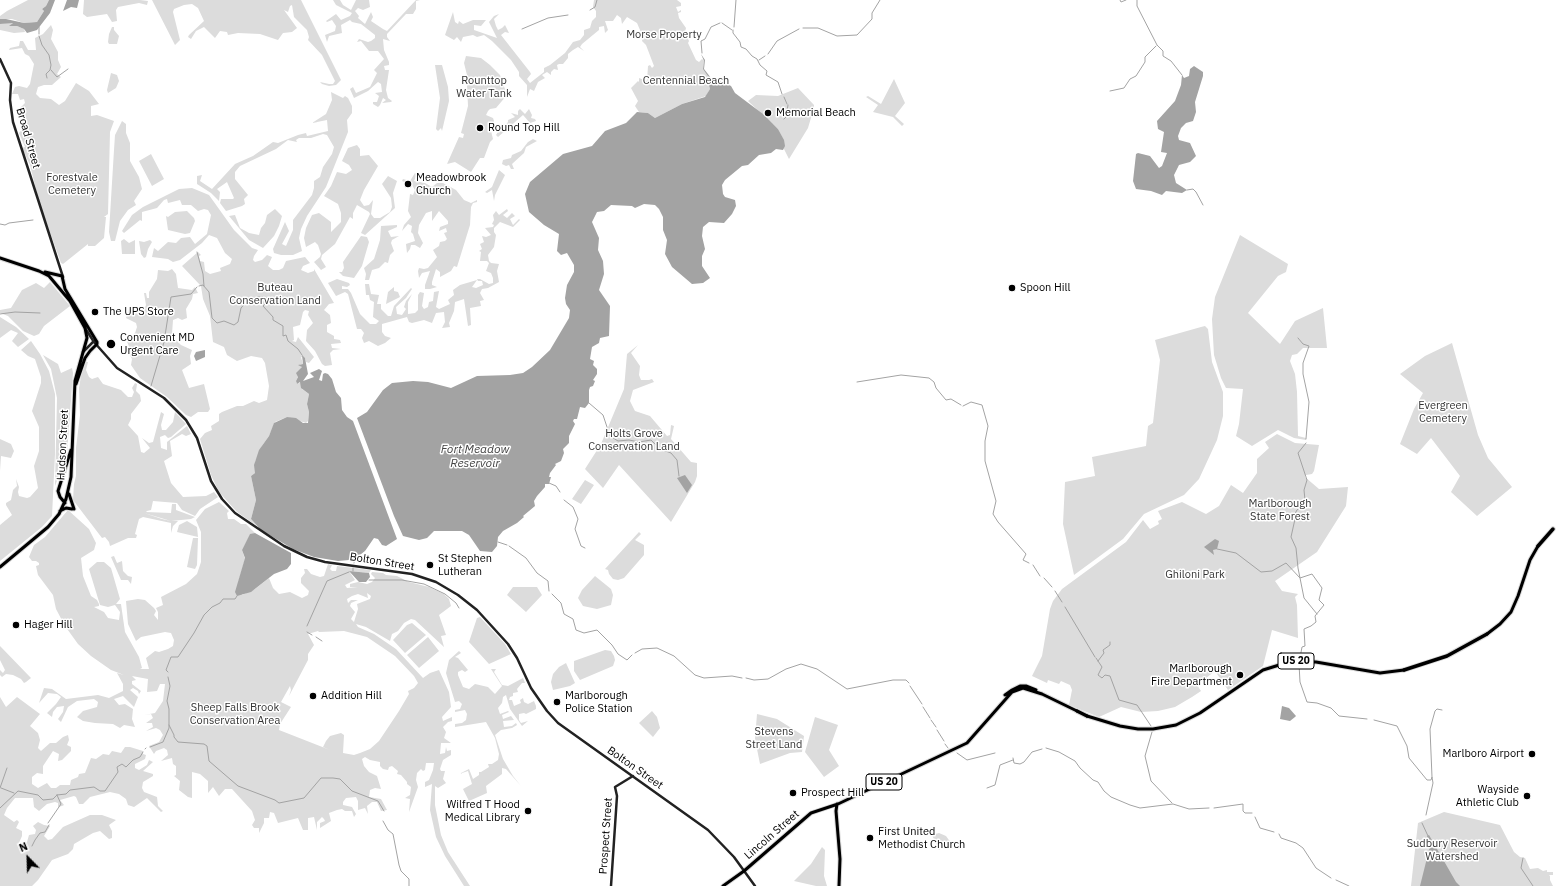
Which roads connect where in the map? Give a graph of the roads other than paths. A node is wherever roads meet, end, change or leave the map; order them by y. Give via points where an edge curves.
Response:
1 (0, 60) edge
2 (0, 258) edge
3 (60, 266) junction
4 (44, 272) junction
5 (57, 274) junction
6 (63, 277) junction
7 (52, 281) junction
8 (63, 282) junction
9 (56, 286) junction
10 (85, 328) junction
11 (96, 342) junction
12 (83, 352) junction
13 (75, 387) junction
14 (72, 441) junction
15 (68, 492) junction
16 (65, 503) junction
17 (60, 511) junction
18 (1555, 528) edge
19 (1538, 546) joint
20 (0, 567) edge
21 (1487, 634) joint
22 (1404, 670) joint
23 (1077, 711) joint
24 (1087, 716) joint
25 (633, 776) junction
26 (838, 804) junction
27 (744, 871) junction
28 (611, 886) edge
29 (723, 886) edge
30 (755, 886) edge
31 (839, 886) edge

1 - 3 main road, Broad Street via 11,83 12,122
2 - 4 main road
3 - 5 main road
3 - 6 main road, Broad Street
4 - 5 main road
4 - 7 main road
5 - 6 main road
5 - 7 main road via 53,276
6 - 8 main road
7 - 9 main road
8 - 9 main road
8 - 11 main road via 64,289
9 - 10 main road via 70,301
10 - 11 main road, Bolton Street
10 - 12 main road via 87,340
11 - 12 main road, Hudson Street
11 - 13 main road, Hudson Street via 85,358
11 - 25 main road, Bolton Street via 117,368 157,393 186,420 198,442 210,478 227,505 244,520 302,555 320,561 419,576 442,585 464,598 510,646 529,686 549,713 564,727
12 - 13 main road, Hudson Street
13 - 14 main road, Hudson Street
14 - 15 main road, Hudson Street
14 - 16 main road via 58,491
15 - 16 main road, Hudson Street
15 - 17 main road via 73,509 66,508
16 - 17 main road, Hudson Street
17 - 20 main road, Hudson Street via 46,529
18 - 19 highway, US 20
19 - 21 main road, US 20 via 1530,560 1513,609
21 - 22 highway, US 20 via 1447,656
22 - 24 main road, US 20 via 1376,672 1321,662 1289,662 1263,670 1200,713 1176,725 1138,729
23 - 24 highway, US 20
23 - 26 main road, US 20 via 1042,694 1023,688 1013,690 967,743
25 - 27 main road, Bolton Street via 708,830
25 - 28 main road, Prospect Street via 615,786 617,796
26 - 27 main road, Lincoln Street via 811,813
26 - 31 main road via 836,808 840,859
27 - 29 main road, Lincoln Street
27 - 30 main road, Bolton Street

